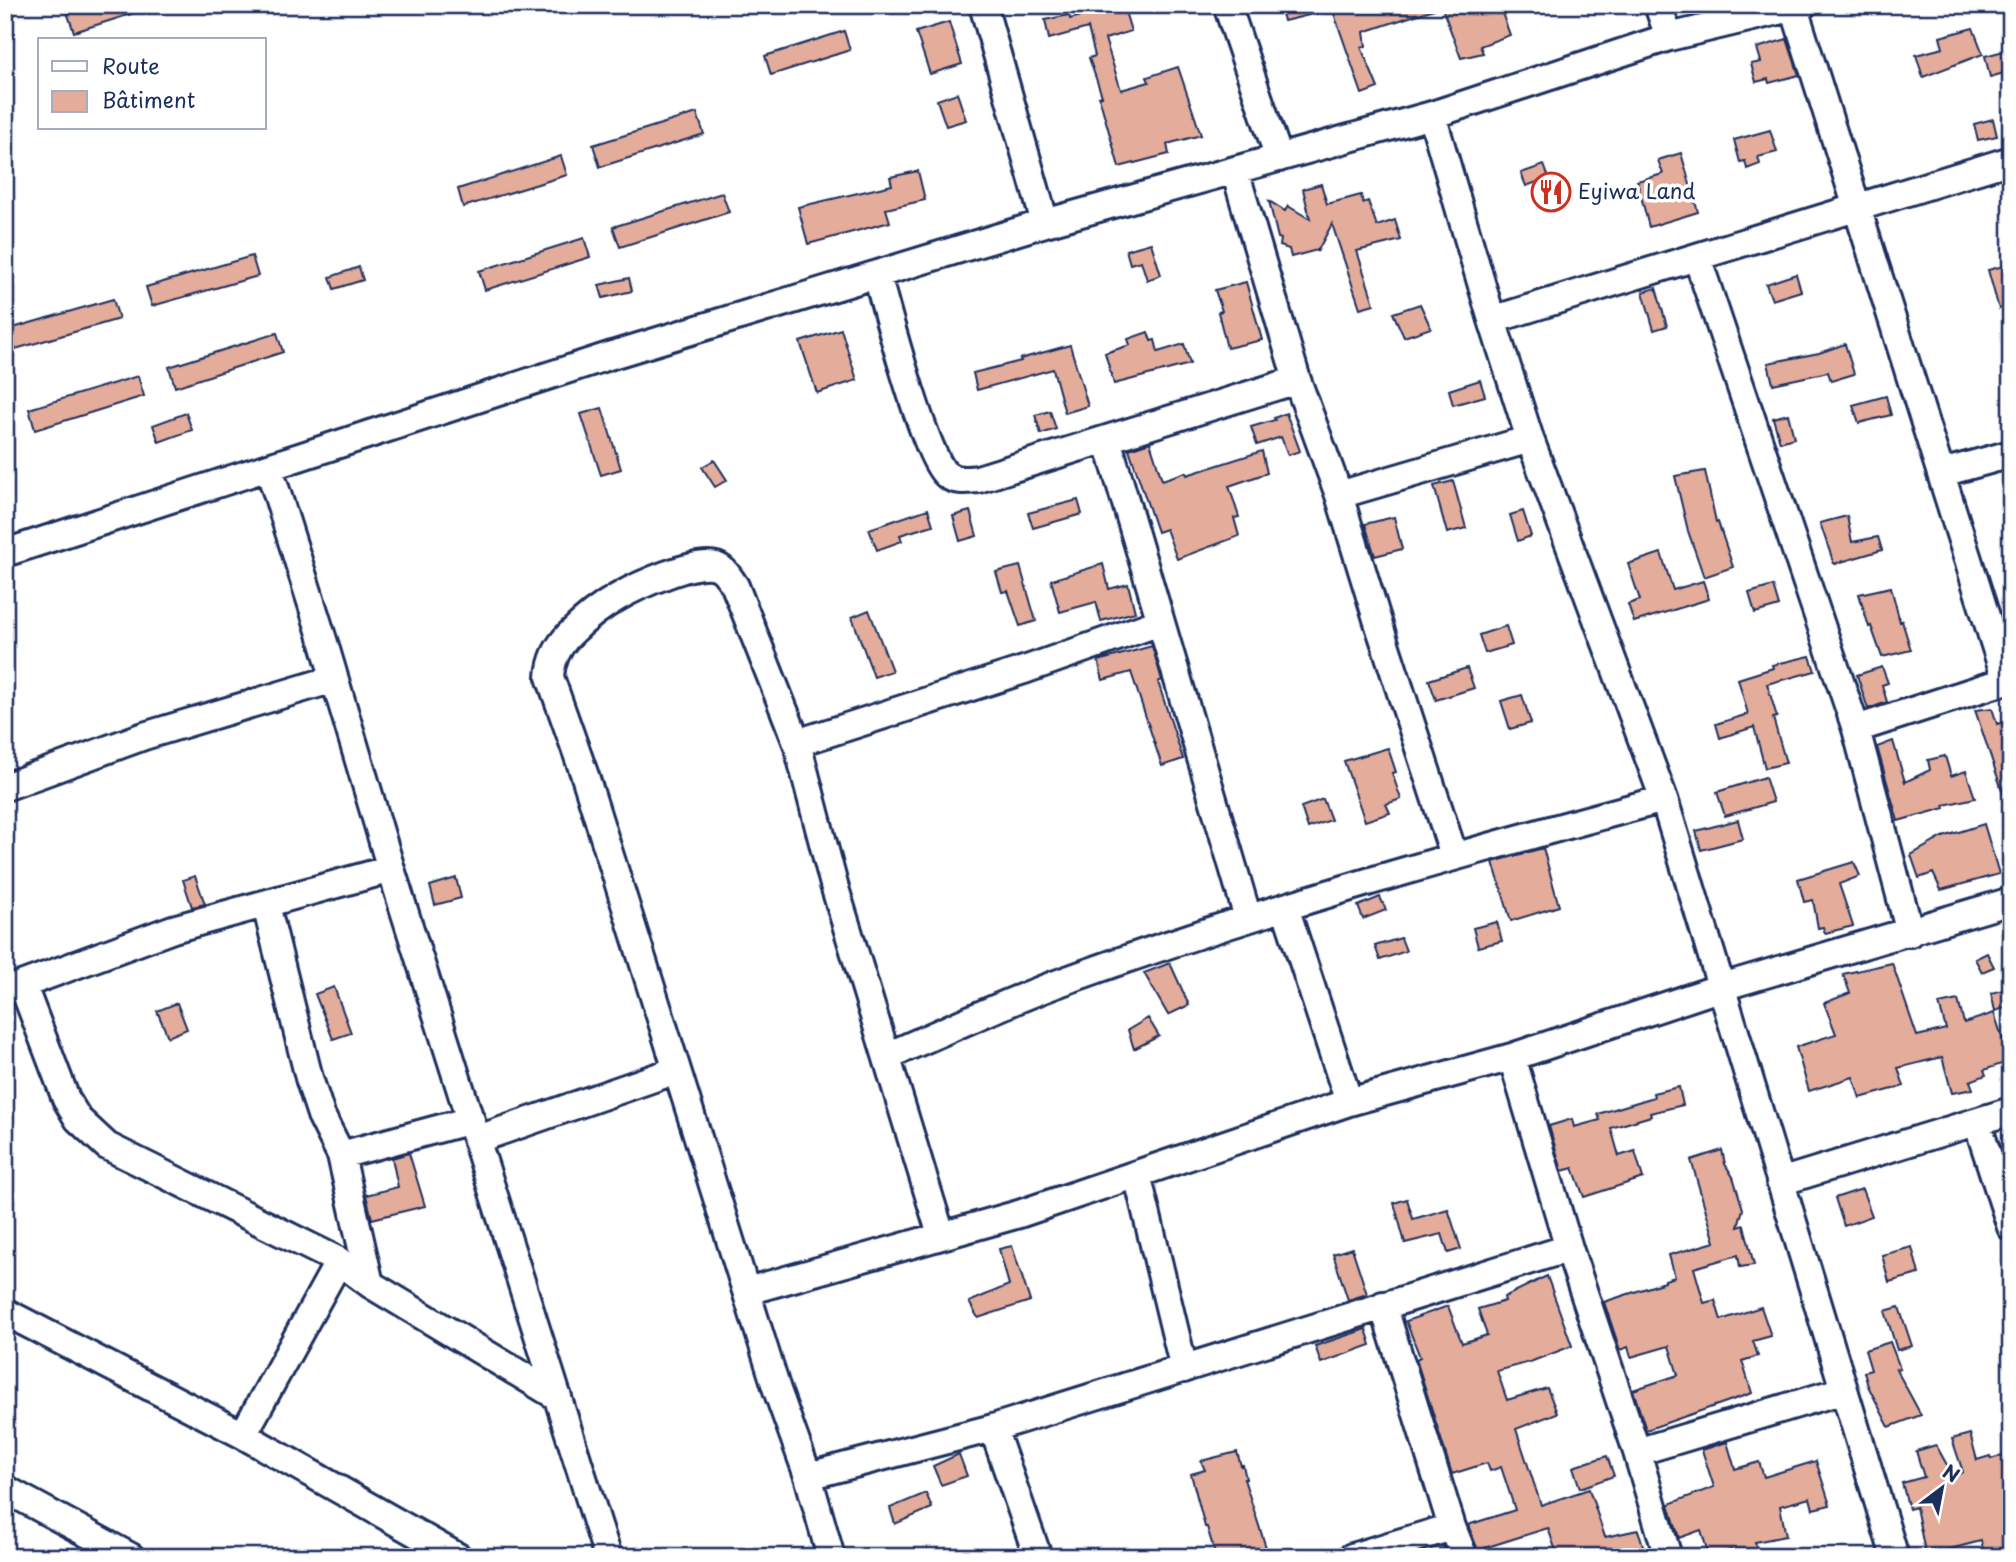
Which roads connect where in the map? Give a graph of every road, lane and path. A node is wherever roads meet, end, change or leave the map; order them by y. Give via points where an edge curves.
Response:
1 (1227, 5) edge
2 (1658, 5) edge
3 (984, 6) edge
4 (1798, 7) edge
5 (1669, 37) junction
6 (1432, 115) junction
7 (1279, 158) junction
8 (2011, 160) edge
9 (1235, 172) junction
10 (1856, 208) junction
11 (1045, 223) junction
12 (1697, 257) junction
13 (877, 275) junction
14 (1492, 320) junction
15 (1297, 380) junction
16 (1107, 439) junction
17 (1530, 439) junction
18 (2011, 454) edge
19 (269, 468) junction
20 (1941, 473) junction
21 (1339, 495) junction
22 (5, 553) edge
23 (1160, 622) junction
24 (334, 679) junction
25 (2008, 680) edge
26 (1856, 729) junction
27 (797, 743) junction
28 (5, 787) edge
29 (1664, 799) junction
30 (1454, 856) junction
31 (391, 869) junction
32 (2011, 901) edge
33 (266, 905) junction
34 (1285, 907) junction
35 (1248, 918) junction
36 (1910, 933) junction
37 (1722, 987) junction
38 (14, 988) edge
39 (887, 1056) junction
40 (1512, 1057) junction
41 (677, 1070) junction
42 (1349, 1102) junction
43 (2011, 1111) edge
44 (1976, 1122) junction
45 (474, 1129) junction
46 (341, 1155) junction
47 (1138, 1174) junction
48 (1780, 1182) junction
49 (2011, 1227) edge
50 (941, 1235) junction
51 (1569, 1248) junction
52 (339, 1261) junction
53 (370, 1284) junction
54 (747, 1291) junction
55 (1383, 1305) junction
56 (5, 1312) edge
57 (1184, 1369) junction
58 (1844, 1390) junction
59 (558, 1397) junction
60 (993, 1427) junction
61 (243, 1435) junction
62 (1637, 1452) junction
63 (808, 1476) junction
64 (5, 1489) edge
65 (1452, 1527) junction
66 (441, 1553) edge
67 (131, 1557) edge
68 (608, 1557) edge
69 (831, 1557) edge
70 (1038, 1557) edge
71 (1352, 1557) edge
72 (1464, 1557) edge
73 (1668, 1557) edge
74 (1895, 1557) edge

1 - 7 street
2 - 5 street
3 - 11 street
4 - 5 street
4 - 10 street
5 - 6 street
6 - 7 street
6 - 14 street
7 - 9 street
8 - 10 street
9 - 11 street
9 - 15 street
10 - 12 street
10 - 20 street
11 - 13 street
12 - 14 street
12 - 26 street
13 - 16 street via 924,433 946,475 978,479
13 - 19 street via 612,355
14 - 17 street
15 - 16 street
15 - 21 street
16 - 23 street
17 - 21 street
17 - 29 street
18 - 20 street
19 - 22 street
19 - 24 street
20 - 25 street
21 - 30 street
23 - 27 street
23 - 35 street
24 - 28 street via 144,736
24 - 31 street
25 - 26 street
26 - 36 street
27 - 39 street via 834,885
27 - 41 street via 734,586 716,566 672,573 618,597 571,633 551,664 555,695
29 - 30 street
29 - 37 street
30 - 34 street
31 - 33 street
31 - 45 street
32 - 36 street
33 - 38 street via 173,929
33 - 46 street via 309,1078
34 - 35 street
34 - 42 street
35 - 39 street via 1065,981
36 - 37 street
37 - 40 street
37 - 48 street
38 - 52 street via 66,1099 92,1134 107,1146
39 - 50 street
40 - 42 street
40 - 51 street
41 - 45 street
41 - 54 street
42 - 47 street
43 - 44 street
44 - 48 street
44 - 49 street
45 - 46 street
45 - 59 street
46 - 53 street
47 - 50 street
47 - 57 street
48 - 58 street
50 - 54 street
51 - 55 street
51 - 62 street
52 - 53 street
52 - 61 street
53 - 59 street
54 - 63 street
55 - 57 street
55 - 65 street
56 - 61 street
57 - 60 street
58 - 62 street
58 - 74 street
59 - 68 street
60 - 63 street
60 - 70 street
61 - 66 street
62 - 73 street
63 - 69 street
64 - 67 street
65 - 71 street
65 - 72 street

